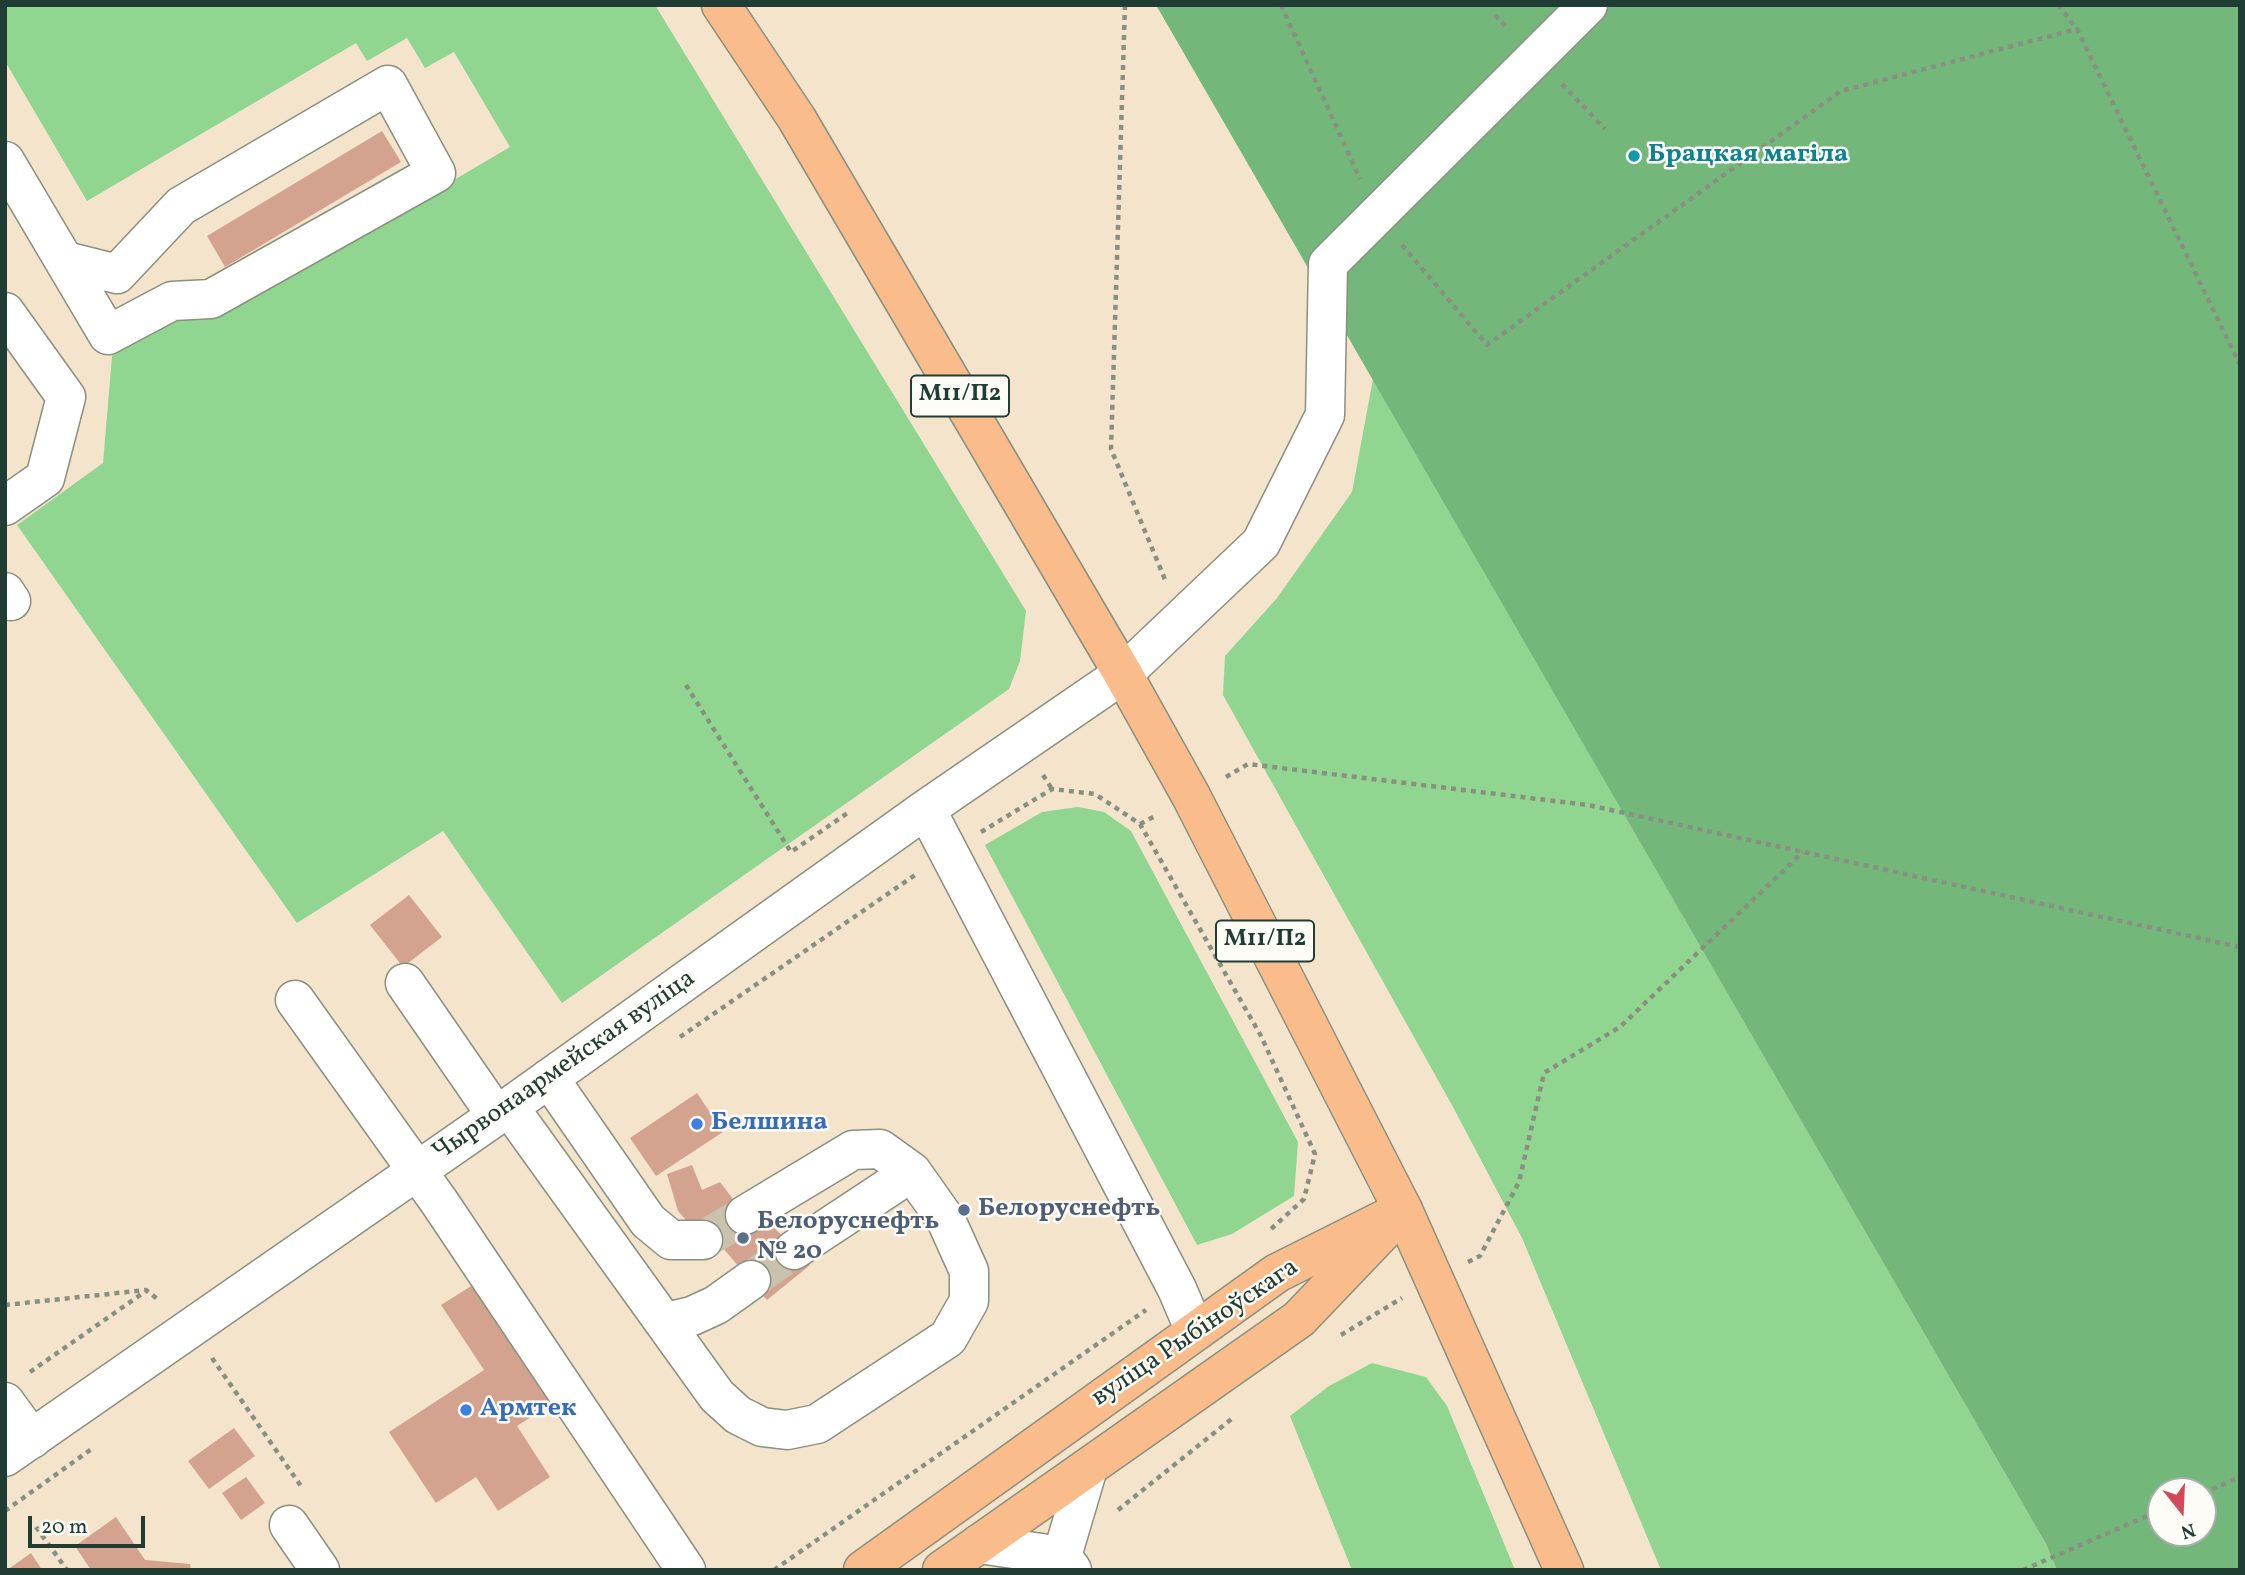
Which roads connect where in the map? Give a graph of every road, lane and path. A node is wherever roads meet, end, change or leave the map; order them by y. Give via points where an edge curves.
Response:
1 (721, 5) edge
2 (1125, 5) edge
3 (1281, 5) edge
4 (1588, 5) edge
5 (2058, 5) edge
6 (2077, 30) junction
7 (1535, 57) junction
8 (1605, 129) dead end
9 (5, 161) edge
10 (1377, 215) junction
11 (65, 261) junction
12 (5, 312) edge
13 (2240, 365) edge
14 (5, 506) edge
15 (1181, 619) junction
16 (1123, 674) junction
17 (686, 685) dead end
18 (1248, 764) dead end
19 (1052, 789) dead end
20 (926, 809) junction
21 (790, 852) dead end
22 (948, 852) junction
23 (1802, 852) junction
24 (2240, 947) edge
25 (405, 983) dead end
26 (295, 1000) dead end
27 (674, 1041) dead end
28 (550, 1078) junction
29 (503, 1111) junction
30 (416, 1172) junction
31 (912, 1172) junction
32 (1403, 1210) junction
33 (745, 1215) tunnel mouth
34 (703, 1240) tunnel mouth
35 (794, 1250) tunnel mouth
36 (1434, 1277) junction
37 (751, 1280) tunnel mouth
38 (146, 1290) junction
39 (5, 1305) edge
40 (666, 1322) junction
41 (192, 1325) junction
42 (1195, 1331) junction
43 (1336, 1338) dead end
44 (16, 1388) edge
45 (1241, 1411) dead end
46 (19, 1448) edge
47 (1088, 1468) junction
48 (2240, 1477) edge
49 (2217, 1487) edge
50 (298, 1509) joint
51 (1114, 1513) dead end
52 (2147, 1516) edge
53 (36, 1527) dead end
54 (979, 1544) junction
55 (1067, 1563) edge
56 (67, 1570) edge
57 (320, 1570) edge
58 (685, 1570) edge
59 (863, 1570) edge
60 (942, 1570) edge
61 (1564, 1570) edge
62 (2022, 1570) edge

1 - 16 main road, М11/П2 via 797,118
2 - 15 path via 1111,449
3 - 10 path
4 - 7 street
5 - 6 path
6 - 10 path via 1841,91 1486,345
6 - 13 path
7 - 8 path
7 - 10 street
9 - 11 street
10 - 15 street, Чырвонаармейская вуліца via 1328,264 1325,415 1261,543
11 - 11 street via 108,335 172,301 211,299 436,173 388,85 181,206 117,274
12 - 14 street via 66,397 45,478
15 - 16 street, Чырвонаармейская вуліца
16 - 20 street, Чырвонаармейская вуліца
16 - 32 main road, М11/П2 via 1191,796
17 - 21 path
18 - 23 path via 1588,805
19 - 22 path
20 - 22 street
20 - 28 street, Чырвонаармейская вуліца
22 - 27 path
22 - 42 street
23 - 24 path
23 - 36 path via 1620,1027 1544,1073 1519,1181 1480,1256
25 - 29 street
26 - 30 street
28 - 29 street, Чырвонаармейская вуліца
28 - 34 street via 648,1220 671,1240
29 - 30 street, Чырвонаармейская вуліца
29 - 40 street
30 - 41 street, Чырвонаармейская вуліца
30 - 58 street
31 - 33 street via 880,1149 852,1150
31 - 35 street
31 - 40 street via 946,1220 969,1271 969,1301 948,1338 817,1424 787,1430 762,1427 738,1415 717,1396
32 - 36 main road, М11/П2
32 - 42 main road, вуліца Рыбіноўскага via 1277,1273
32 - 47 main road, вуліца Рыбіноўскага via 1299,1319
36 - 43 path
36 - 61 main road, М11/П2
37 - 40 street via 716,1305
38 - 39 path
38 - 41 path
38 - 44 path
41 - 46 street, Чырвонаармейская вуліца
41 - 50 path
42 - 59 main road, вуліца Рыбіноўскага
44 - 46 street
45 - 51 path
47 - 54 main road, вуліца Рыбіноўскага
47 - 55 street
48 - 49 path
50 - 57 street
52 - 62 path
53 - 56 path
54 - 55 street
54 - 60 main road, вуліца Рыбіноўскага

